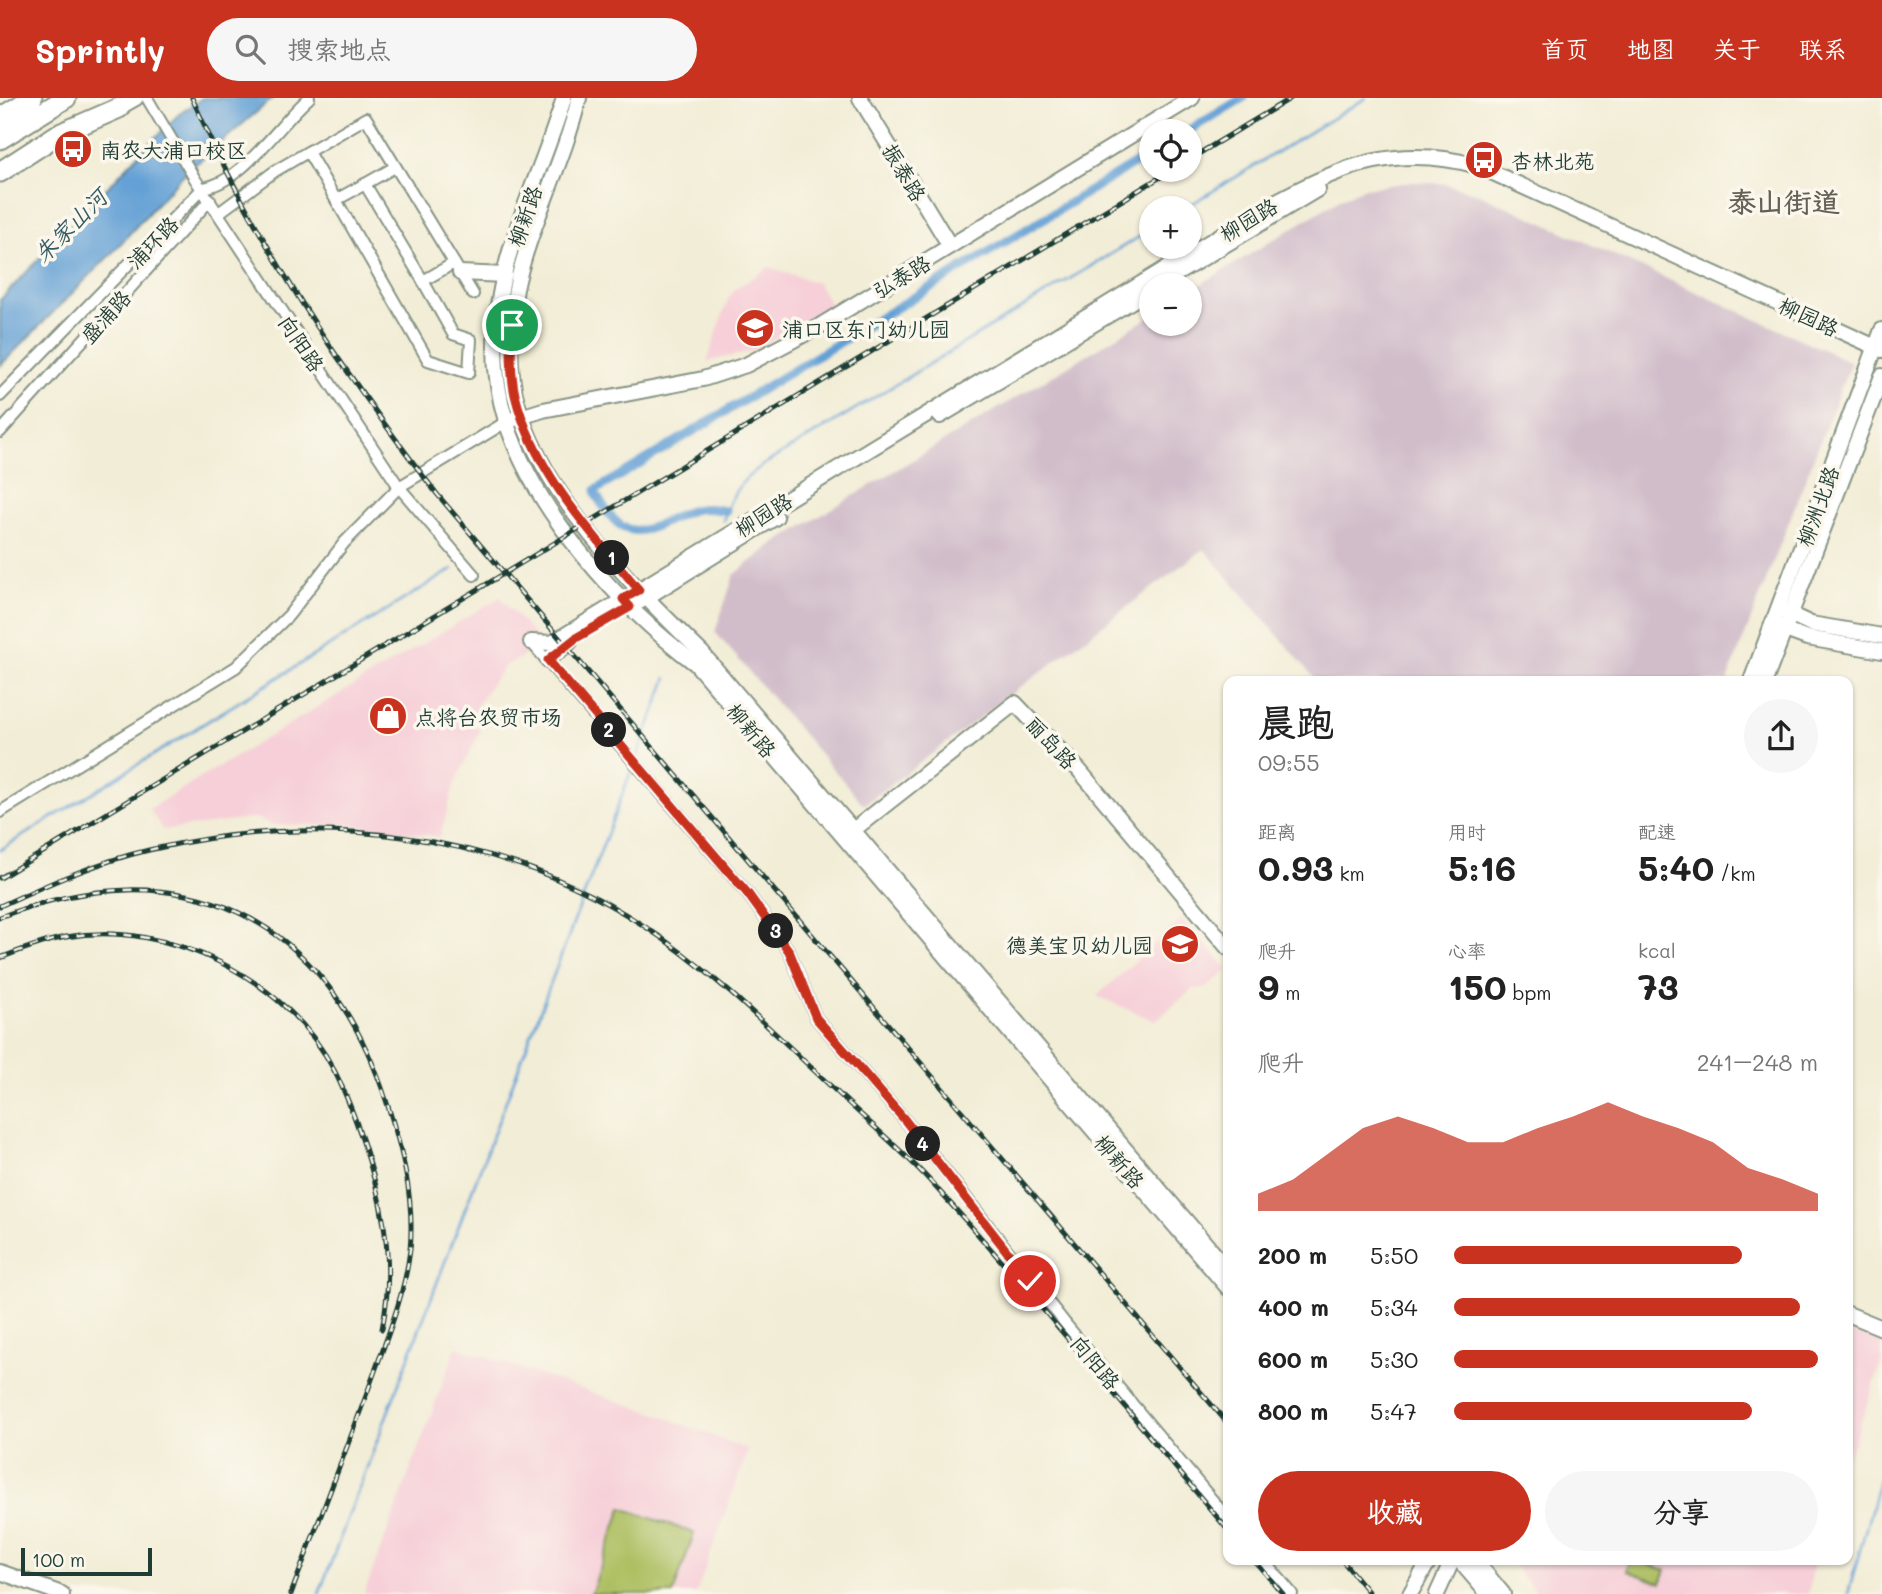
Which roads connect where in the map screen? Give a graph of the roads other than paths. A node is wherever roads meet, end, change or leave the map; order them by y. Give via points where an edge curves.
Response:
1 (32, 98) edge
2 (66, 98) edge
3 (147, 98) edge
4 (309, 98) edge
5 (564, 98) edge
6 (579, 98) edge
7 (860, 98) edge
8 (1192, 98) edge
9 (127, 103) edge
10 (0, 118) edge
11 (0, 139) edge
12 (308, 152) junction
13 (395, 167) junction
14 (0, 173) edge
15 (0, 184) edge
16 (365, 184) junction
17 (203, 188) junction
18 (210, 200) junction
19 (336, 200) junction
20 (220, 212) junction
21 (950, 246) junction
22 (457, 268) junction
23 (1178, 273) edge
24 (505, 275) junction
25 (422, 281) junction
26 (473, 294) dead end
27 (1139, 297) edge
28 (1882, 330) edge
29 (1878, 353) edge
30 (1882, 376) edge
31 (0, 396) edge
32 (523, 416) junction
33 (506, 422) junction
34 (0, 432) edge
35 (399, 487) junction
36 (474, 575) dead end
37 (643, 594) junction
38 (627, 603) junction
39 (1785, 612) junction
40 (1779, 627) junction
41 (1882, 636) edge
42 (531, 642) joint
43 (1882, 651) edge
44 (548, 660) junction
45 (1754, 676) edge
46 (1766, 676) edge
47 (0, 812) edge
48 (848, 834) junction
49 (1223, 942) edge
50 (1223, 1264) edge
51 (1223, 1282) edge
52 (1853, 1316) edge
53 (1882, 1328) edge
54 (1223, 1513) edge
55 (1268, 1565) edge
56 (1427, 1565) edge
57 (1450, 1565) edge
58 (1463, 1565) edge
59 (1479, 1565) edge
60 (0, 1572) edge
61 (62, 1594) edge
62 (1292, 1594) edge
63 (1410, 1594) edge
64 (1437, 1594) edge
65 (1488, 1594) edge
66 (1503, 1594) edge

1 - 10 highway
2 - 11 highway
3 - 17 street, 向阳路
4 - 17 street, 浦环路 via 220,185
5 - 24 street, 柳新路
6 - 32 street, 柳新路 via 515,295 511,359
7 - 21 street, 振泰路
8 - 21 street, 弘泰路
9 - 14 highway via 57,135
9 - 15 street
12 - 13 street via 366,118
12 - 19 street
12 - 20 street via 275,170
13 - 16 street
13 - 22 street
16 - 19 street
16 - 25 street
17 - 18 street, 向阳路
17 - 31 street, 浦环路
18 - 20 street, 向阳路
18 - 34 street, 盛浦路
19 - 25 street via 428,360 469,373 471,340 453,334
20 - 35 street, 向阳路
21 - 32 street, 弘泰路 via 746,365 703,379
22 - 24 street
22 - 25 street
22 - 26 street
23 - 29 street, 柳园路 via 1342,176 1376,166 1444,166 1479,174
24 - 33 street, 柳新路 via 495,368
27 - 37 street, 柳园路
28 - 29 street, 柳洲北路
29 - 37 street, 柳园路 via 1478,166 1445,158 1379,159 1331,173 1275,202
29 - 39 street, 柳洲北路
30 - 39 street, 柳洲北路
32 - 33 street, 弘泰路
32 - 37 street, 柳新路 via 554,483
33 - 35 street
33 - 38 street, 柳新路 via 548,506
35 - 36 street, 向阳路
35 - 47 street via 344,542 289,615 236,667
37 - 38 street
37 - 48 street, 柳新路 via 702,653
38 - 42 street via 552,643
38 - 44 street
38 - 48 street, 柳新路 via 696,664
39 - 40 street, 柳洲北路
39 - 41 street via 1811,624
40 - 43 street via 1807,638
40 - 45 street, 柳洲北路
40 - 46 street, 柳洲北路
42 - 44 street, 向阳路
44 - 54 street, 向阳路 via 774,928 789,951 816,1018 904,1119
48 - 49 street, 丽岛路 via 1016,704 1079,770
48 - 50 street, 柳新路
48 - 51 street, 柳新路
52 - 53 street
55 - 62 street
56 - 63 street
57 - 64 street
58 - 65 street
59 - 66 street
60 - 61 street

